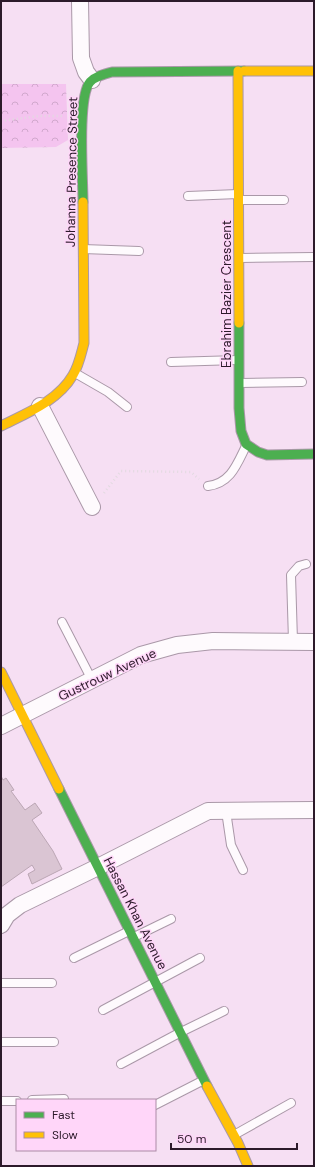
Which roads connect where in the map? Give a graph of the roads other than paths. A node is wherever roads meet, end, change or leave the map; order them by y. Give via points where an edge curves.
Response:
1 (80, 1) edge
2 (314, 71) edge
3 (238, 72) junction
4 (92, 80) junction
5 (188, 196) dead end
6 (239, 197) junction
7 (284, 200) dead end
8 (83, 248) junction
9 (138, 251) dead end
10 (314, 257) edge
11 (239, 258) junction
12 (239, 360) junction
13 (171, 362) dead end
14 (75, 374) junction
15 (302, 382) dead end
16 (239, 384) junction
17 (40, 406) junction
18 (127, 407) dead end
19 (1, 426) edge
20 (247, 445) junction
21 (314, 454) edge
22 (208, 486) road end
23 (92, 507) road end
24 (306, 564) dead end
25 (62, 622) dead end
26 (293, 642) junction
27 (314, 642) edge
28 (1, 672) edge
29 (92, 680) junction
30 (23, 715) junction
31 (1, 726) edge
32 (314, 810) edge
33 (226, 811) junction
34 (98, 867) junction
35 (243, 870) dead end
36 (171, 919) dead end
37 (1, 925) edge
38 (131, 934) junction
39 (74, 958) dead end
40 (200, 958) dead end
41 (1, 982) edge
42 (52, 983) dead end
43 (156, 983) junction
44 (103, 1010) dead end
45 (224, 1011) dead end
46 (180, 1032) junction
47 (1, 1042) edge
48 (54, 1042) dead end
49 (121, 1064) dead end
50 (204, 1080) junction
51 (1, 1101) edge
52 (16, 1101) edge
53 (290, 1103) dead end
54 (156, 1104) edge
55 (233, 1135) junction
56 (248, 1166) edge

1 - 4 street via 81,58
2 - 3 street
3 - 4 street via 112,72
3 - 6 street, Ebrahim Bazier Crescent
4 - 8 street, Johanna Presence Street via 83,97
5 - 6 lane
6 - 7 lane
6 - 11 street, Ebrahim Bazier Crescent
8 - 9 lane
8 - 14 street, Johanna Presence Street via 84,343
10 - 11 lane
11 - 12 street, Ebrahim Bazier Crescent
12 - 13 lane
12 - 16 street, Ebrahim Bazier Crescent
14 - 17 street, Johanna Presence Street via 59,393
14 - 18 lane via 108,392
15 - 16 lane
16 - 20 street, Ebrahim Bazier Crescent via 241,434
17 - 19 street, Johanna Presence Street
17 - 23 street
20 - 21 street via 259,453
20 - 22 lane via 225,480
24 - 26 lane via 299,566 291,575
25 - 29 lane
26 - 27 street, Gustrouw Avenue
26 - 29 street, Gustrouw Avenue via 213,640 177,645 141,655
28 - 30 street, Hassan Khan Avenue
29 - 30 street, Gustrouw Avenue
30 - 31 street, Gustrouw Avenue
30 - 34 street, Hassan Khan Avenue
32 - 33 street
33 - 34 street via 208,811
33 - 35 lane via 231,845
34 - 37 street via 20,905 7,915
34 - 38 street, Hassan Khan Avenue
36 - 38 lane
38 - 39 lane
38 - 43 street, Hassan Khan Avenue
40 - 43 lane
41 - 42 lane
43 - 44 lane
43 - 46 street, Hassan Khan Avenue
45 - 46 lane
46 - 49 lane
46 - 50 street, Hassan Khan Avenue
47 - 48 lane
50 - 54 lane
50 - 55 street, Hassan Khan Avenue
51 - 52 lane
53 - 55 lane
55 - 56 street, Hassan Khan Avenue

